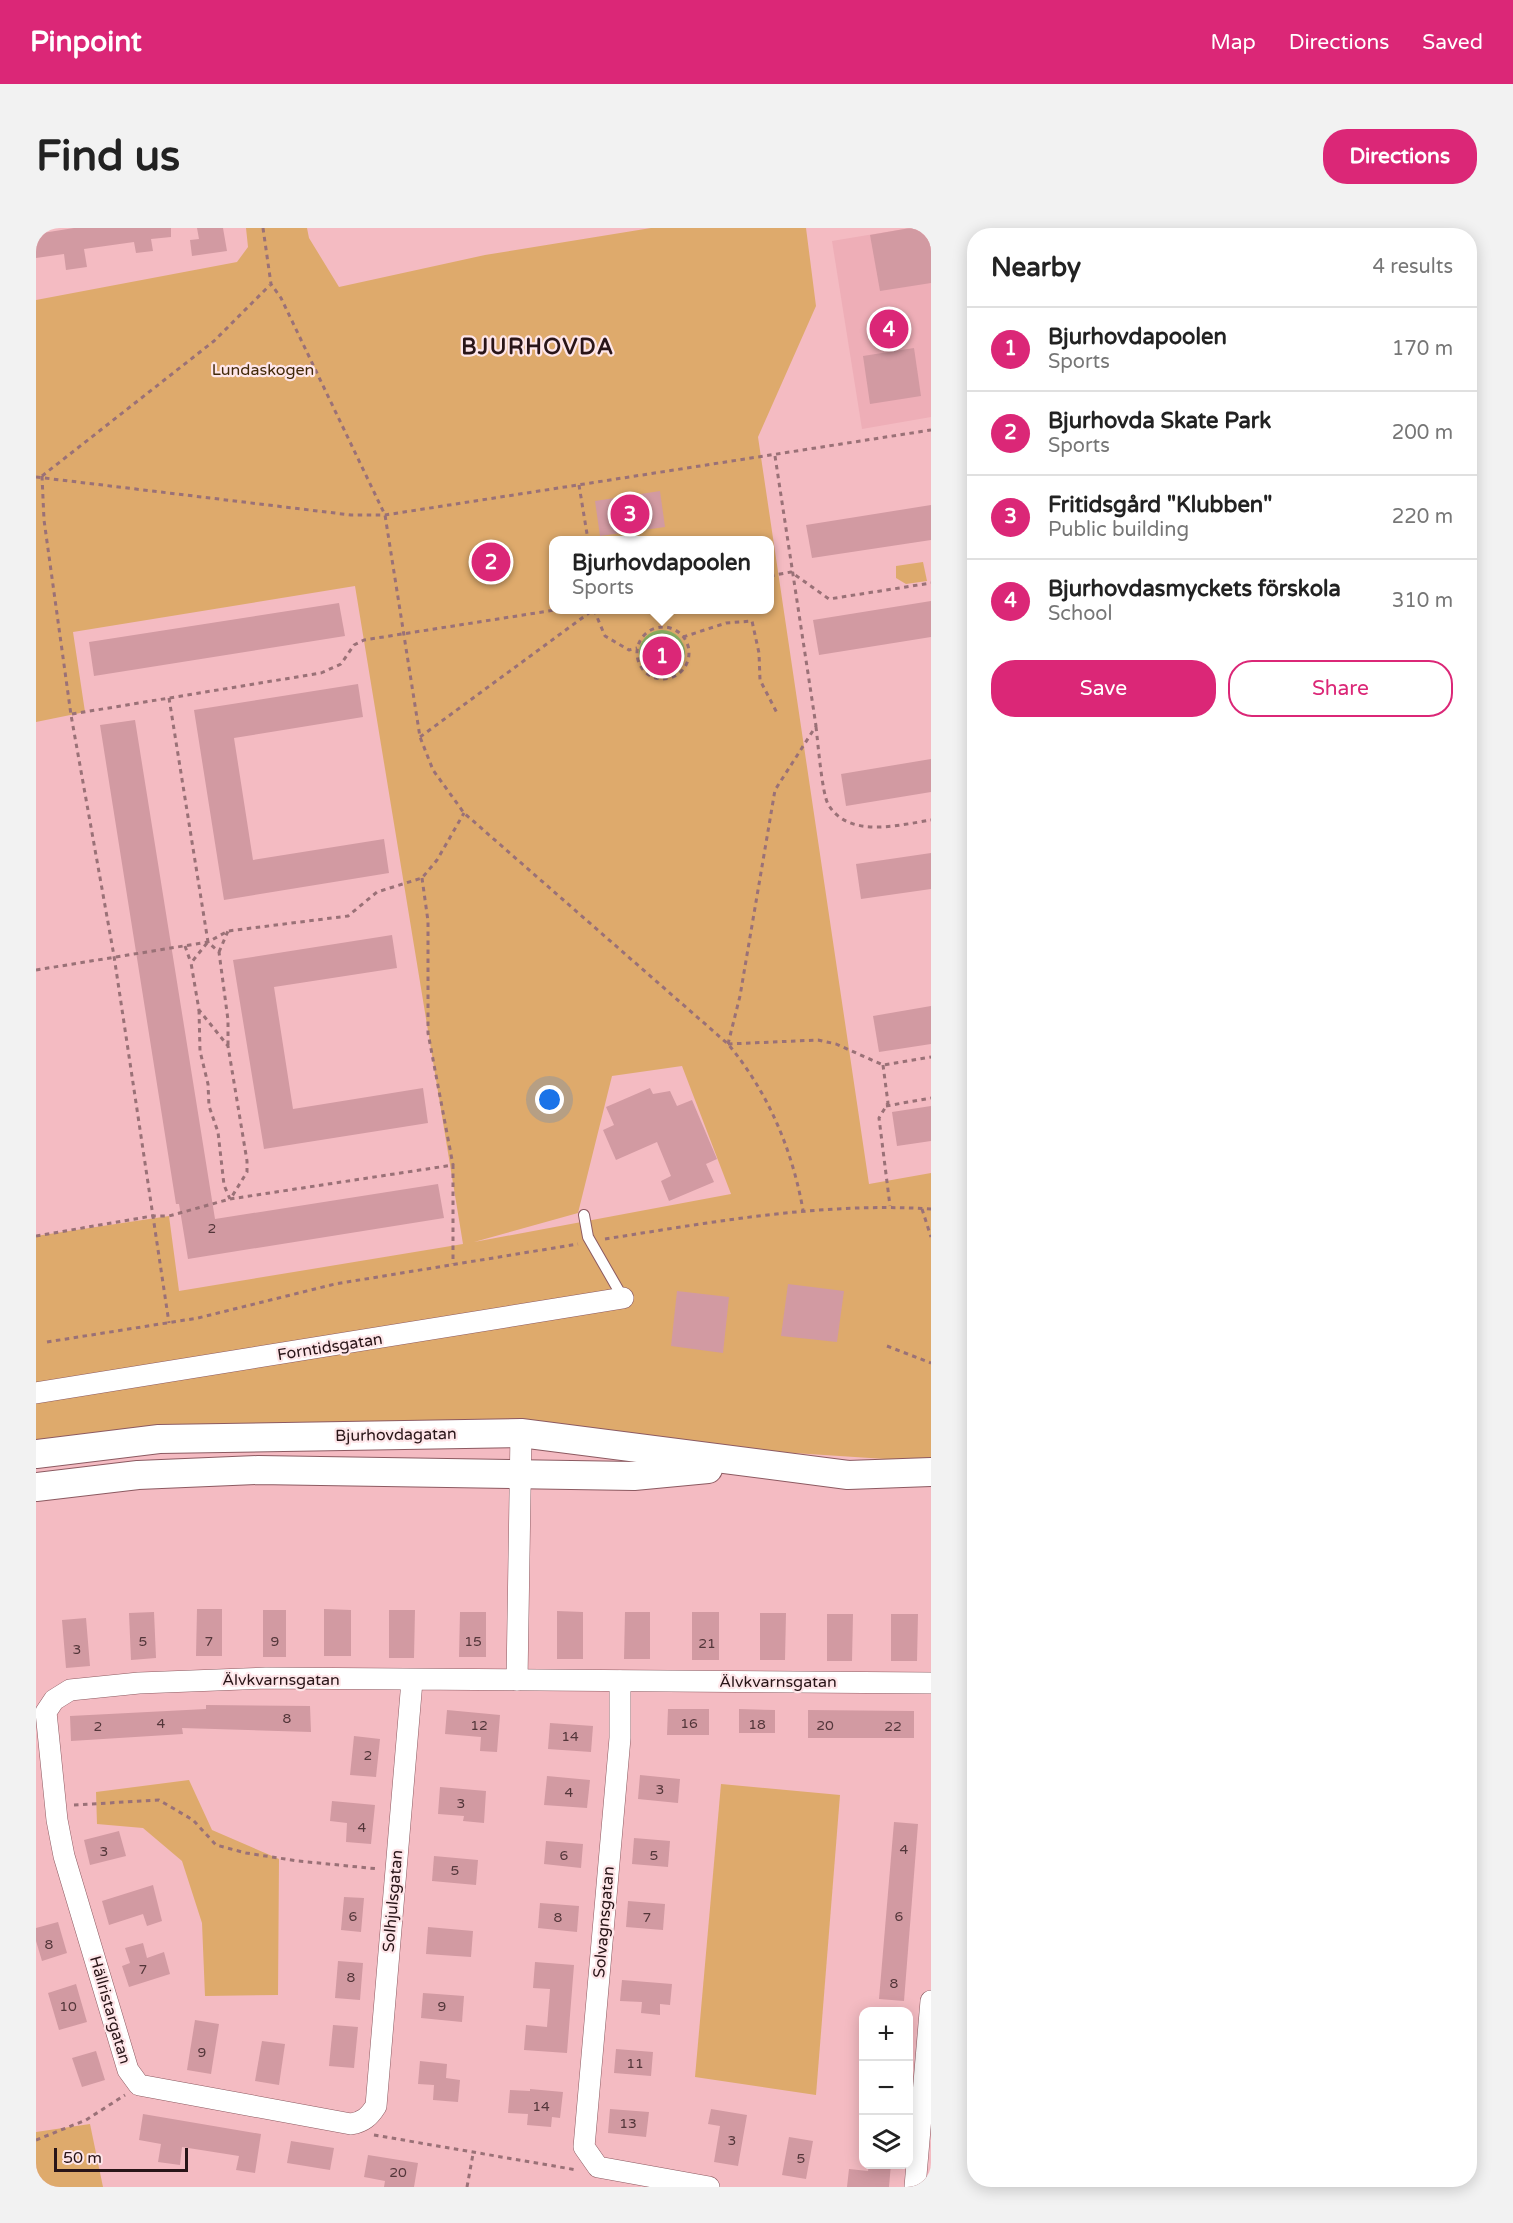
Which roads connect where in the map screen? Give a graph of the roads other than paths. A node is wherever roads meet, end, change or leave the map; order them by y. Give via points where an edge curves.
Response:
1 (584, 1215) dead end
2 (623, 1298) joint
3 (38, 1388) edge
4 (521, 1433) junction
5 (36, 1454) edge
6 (755, 1464) junction
7 (931, 1472) edge
8 (519, 1473) junction
9 (36, 1487) edge
10 (517, 1680) junction
11 (412, 1681) junction
12 (620, 1681) junction
13 (931, 1683) edge
14 (51, 1705) joint
15 (931, 2001) edge
16 (358, 2121) joint
17 (709, 2187) edge
18 (915, 2187) edge

1 - 2 lane via 590,1242
2 - 3 street, Forntidsgatan
4 - 5 main road, Bjurhovdagatan via 159,1439
4 - 6 main road, Bjurhovdagatan
4 - 8 street
6 - 7 main road, Bjurhovdagatan via 848,1475
6 - 8 main road, Bjurhovdagatan via 634,1476
8 - 9 main road, Bjurhovdagatan via 258,1470 138,1475
8 - 10 street
10 - 11 street, Älvkvarnsgatan
10 - 12 street, Älvkvarnsgatan
11 - 14 street, Älvkvarnsgatan via 266,1678 139,1683 70,1690
11 - 16 street, Solhjulsgatan via 376,2106
12 - 13 street, Älvkvarnsgatan
12 - 17 street, Solvagnsgatan via 620,1738 584,2146 596,2163
14 - 16 street, Hällristargatan via 46,1712 64,1856 128,2070 139,2085
15 - 18 street

